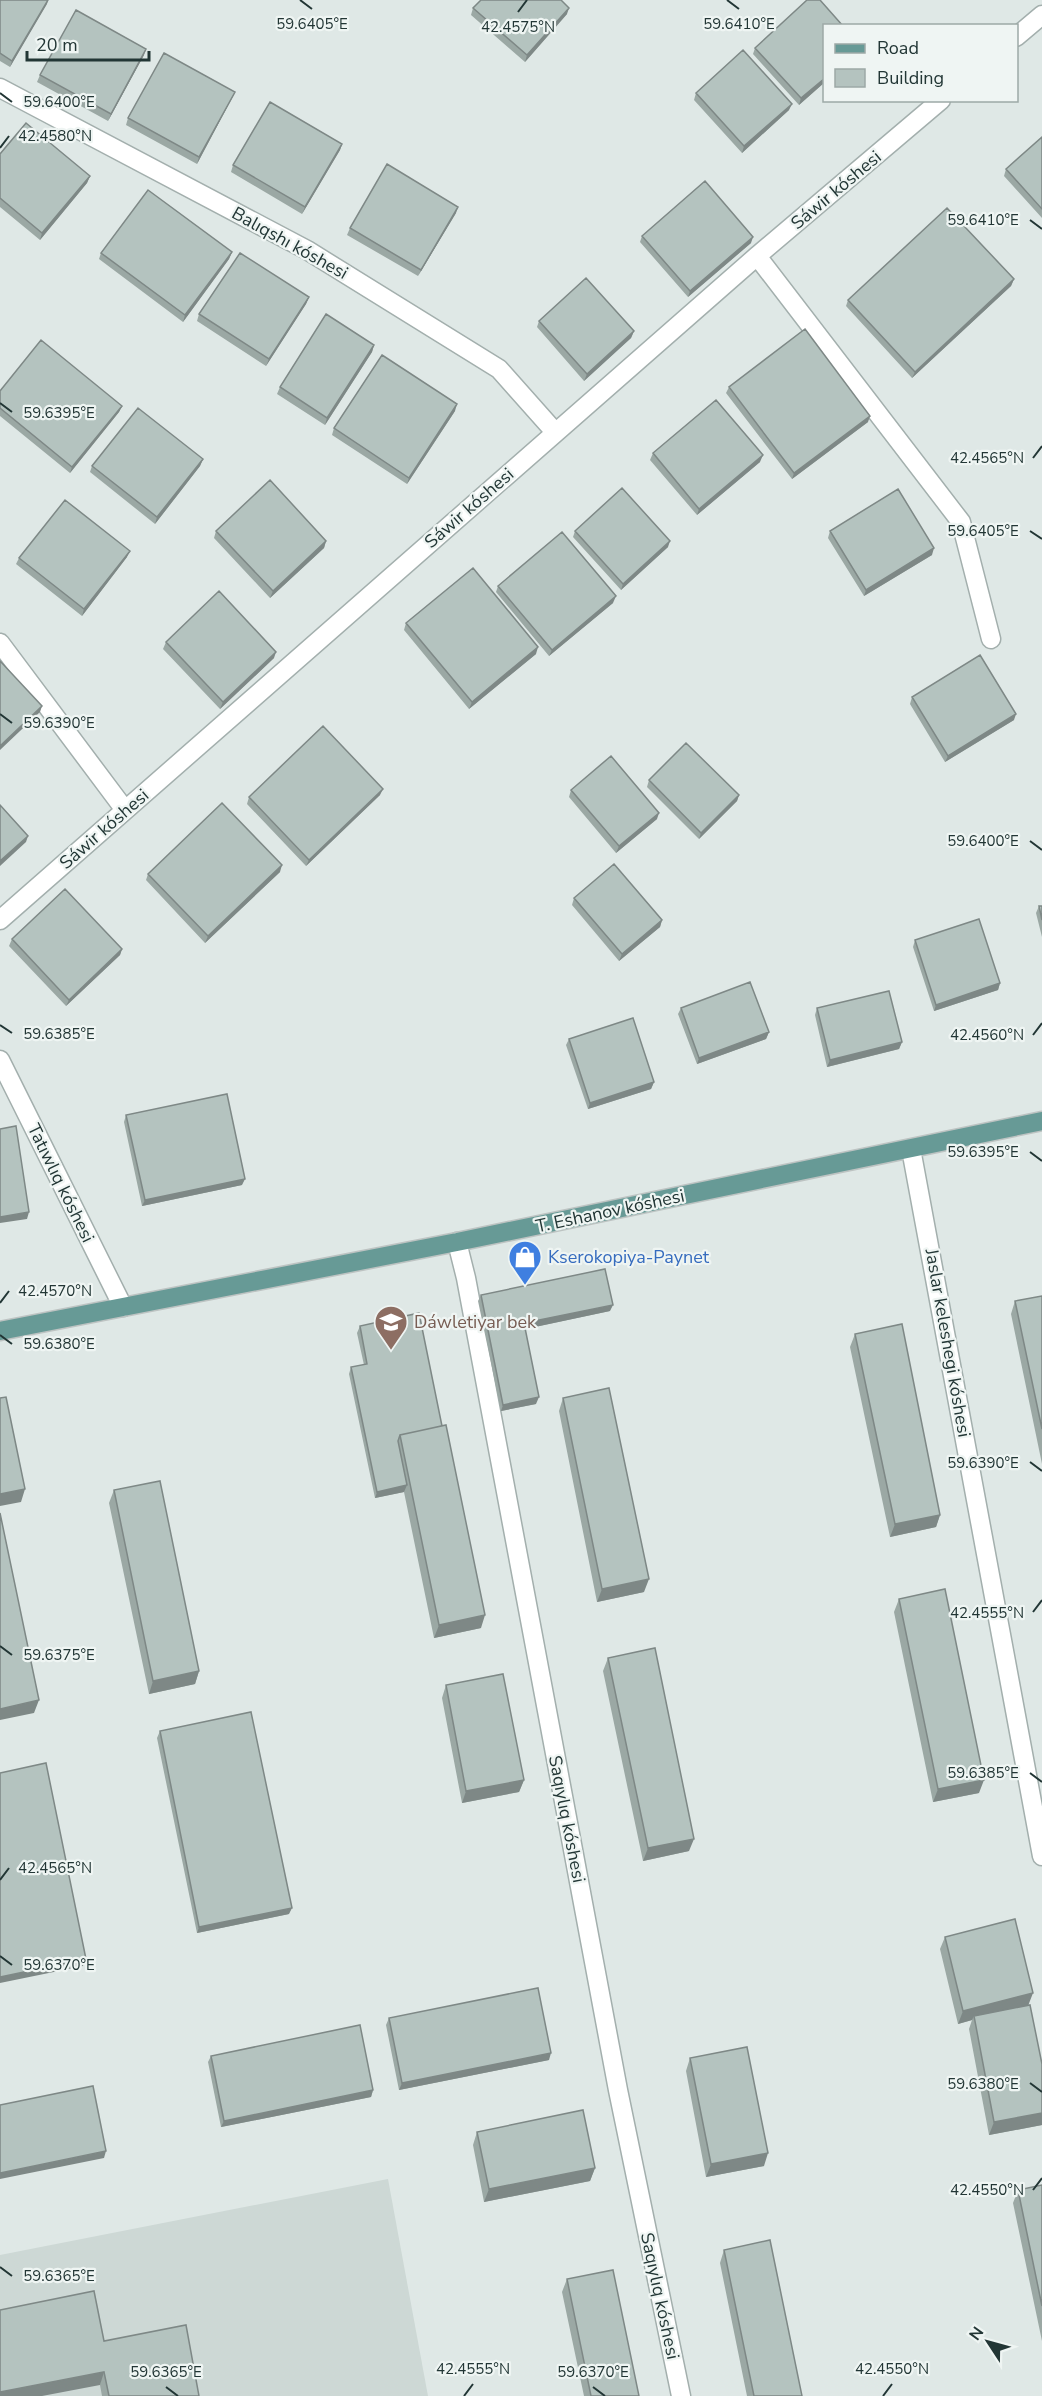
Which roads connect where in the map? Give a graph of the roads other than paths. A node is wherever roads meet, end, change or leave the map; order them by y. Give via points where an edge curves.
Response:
1 (1042, 15) edge
2 (1018, 36) edge
3 (0, 88) edge
4 (939, 102) edge
5 (757, 256) junction
6 (555, 432) junction
7 (991, 639) dead end
8 (0, 643) edge
9 (125, 810) junction
10 (0, 920) edge
11 (0, 1060) edge
12 (1042, 1120) edge
13 (911, 1149) junction
14 (457, 1242) junction
15 (123, 1307) junction
16 (0, 1331) edge
17 (1042, 1856) edge
18 (681, 2396) edge

1 - 2 street
3 - 6 street, Balıqshı kóshesi via 317,256 499,369
4 - 5 street, Sáwir kóshesi
5 - 6 street, Sáwir kóshesi
5 - 7 street via 961,522
6 - 9 street, Sáwir kóshesi
8 - 9 street
9 - 10 street, Sáwir kóshesi
11 - 15 street, Tatıwlıq kóshesi
12 - 13 main road, T. Eshanov kóshesi
13 - 14 main road, T. Eshanov kóshesi
13 - 17 street, Jaslar keleshegi kóshesi
14 - 15 main road, T. Eshanov kóshesi
14 - 18 street, Saqıylıq kóshesi via 618,2090
15 - 16 main road, T. Eshanov kóshesi

